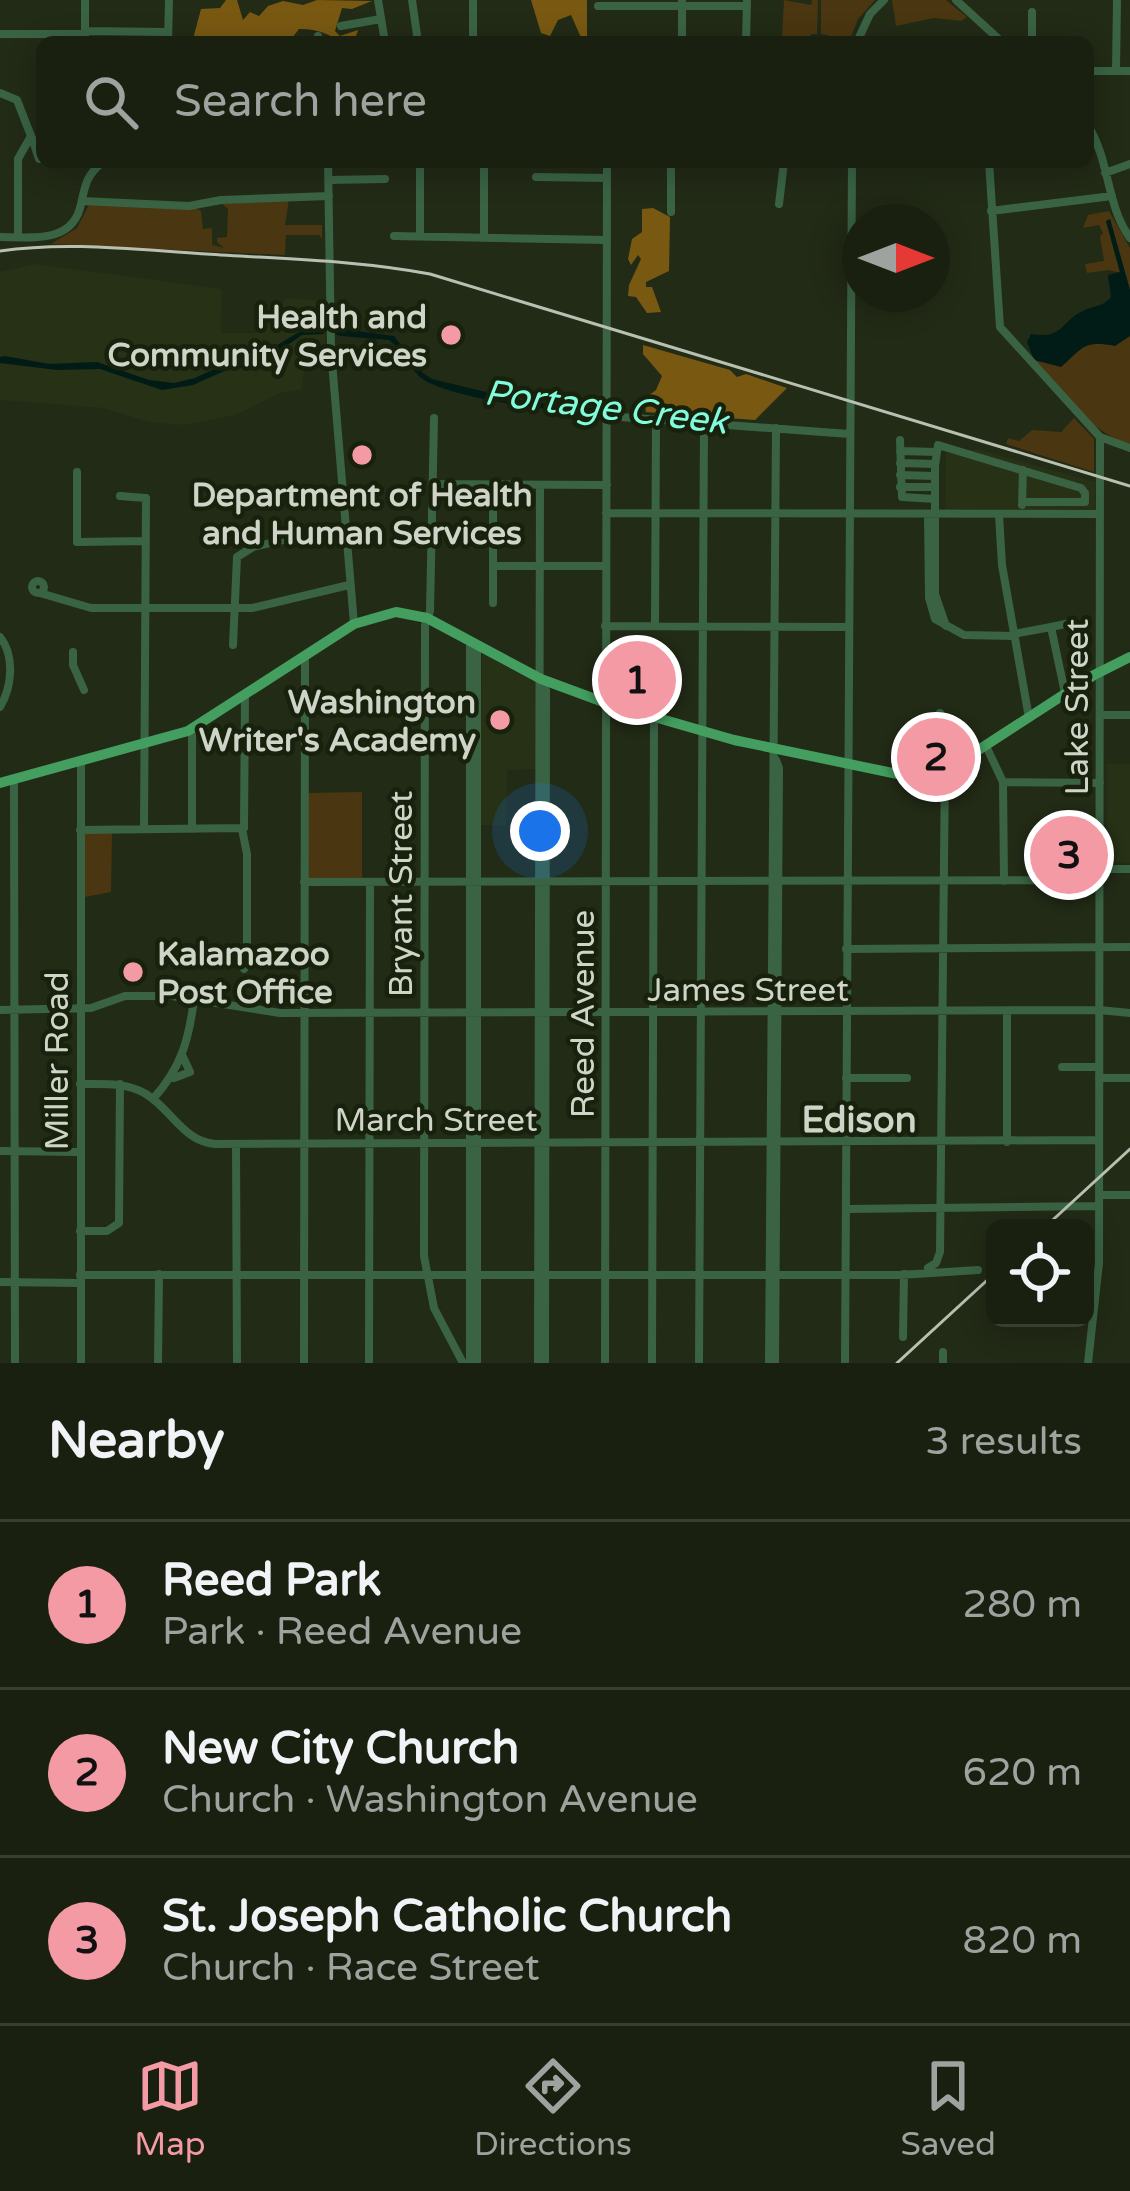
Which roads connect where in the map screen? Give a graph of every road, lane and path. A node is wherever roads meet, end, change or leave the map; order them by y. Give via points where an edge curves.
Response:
1 (86, 0) edge
2 (169, 0) edge
3 (378, 0) edge
4 (412, 0) edge
5 (473, 0) edge
6 (884, 0) edge
7 (956, 0) edge
8 (1117, 0) edge
9 (682, 3) edge
10 (747, 3) edge
11 (598, 6) dead end
12 (1032, 12) dead end
13 (381, 19) junction
14 (341, 26) dead end
15 (0, 34) edge
16 (85, 36) edge
17 (168, 36) edge
18 (385, 36) edge
19 (417, 36) edge
20 (473, 36) edge
21 (682, 36) edge
22 (746, 36) edge
23 (859, 36) edge
24 (995, 36) edge
25 (1032, 36) edge
26 (1094, 71) edge
27 (1116, 71) junction
28 (1130, 71) edge
29 (0, 93) edge
30 (31, 136) junction
31 (1094, 142) edge
32 (36, 148) edge
33 (36, 159) edge
34 (18, 160) junction
35 (1130, 164) edge
36 (93, 168) edge
37 (328, 168) edge
38 (420, 168) edge
39 (484, 168) edge
40 (608, 168) edge
41 (671, 168) edge
42 (783, 168) edge
43 (852, 168) edge
44 (989, 168) edge
45 (1105, 172) junction
46 (536, 177) dead end
47 (607, 178) junction
48 (328, 179) junction
49 (386, 179) dead end
50 (329, 196) junction
51 (1112, 196) junction
52 (82, 201) junction
53 (779, 204) dead end
54 (671, 212) dead end
55 (992, 212) junction
56 (394, 236) dead end
57 (420, 236) junction
58 (0, 237) edge
59 (18, 237) junction
60 (484, 237) junction
61 (1130, 238) edge
62 (607, 240) junction
63 (607, 413) junction
64 (434, 418) dead end
65 (656, 420) junction
66 (704, 424) junction
67 (776, 428) junction
68 (849, 434) junction
69 (1100, 437) junction
70 (1130, 448) edge
71 (936, 452) junction
72 (900, 463) junction
73 (935, 464) junction
74 (1023, 470) junction
75 (77, 472) dead end
76 (900, 475) junction
77 (934, 476) junction
78 (432, 484) junction
79 (493, 485) junction
80 (540, 485) junction
81 (607, 485) junction
82 (900, 487) junction
83 (935, 487) junction
84 (120, 496) dead end
85 (935, 499) junction
86 (1022, 502) junction
87 (606, 513) junction
88 (655, 514) junction
89 (704, 514) junction
90 (776, 514) junction
91 (932, 514) junction
92 (1022, 514) junction
93 (1100, 514) junction
94 (848, 515) junction
95 (999, 515) junction
96 (345, 526) junction
97 (146, 541) junction
98 (493, 566) junction
99 (540, 566) junction
100 (606, 566) junction
101 (350, 585) junction
102 (40, 593) dead end
103 (493, 603) dead end
104 (146, 607) junction
105 (235, 608) junction
106 (427, 618) junction
107 (1070, 623) dead end
108 (354, 624) junction
109 (605, 626) junction
110 (655, 626) junction
111 (703, 626) junction
112 (776, 627) junction
113 (848, 627) junction
114 (1051, 627) junction
115 (1013, 635) junction
116 (0, 637) edge
117 (474, 644) junction
118 (233, 645) dead end
119 (73, 652) dead end
120 (305, 655) junction
121 (1130, 657) edge
122 (1101, 672) junction
123 (541, 679) junction
124 (84, 690) dead end
125 (244, 694) junction
126 (1065, 695) junction
127 (606, 704) junction
128 (0, 707) edge
129 (940, 713) dead end
130 (1101, 715) junction
131 (1130, 715) edge
132 (1029, 718) junction
133 (654, 719) junction
134 (192, 729) junction
135 (704, 732) junction
136 (145, 744) junction
137 (986, 746) junction
138 (775, 753) junction
139 (945, 755) junction
140 (80, 760) junction
141 (962, 761) junction
142 (848, 765) junction
143 (943, 773) junction
144 (14, 779) junction
145 (1003, 782) junction
146 (0, 783) edge
147 (1100, 783) junction
148 (243, 828) junction
149 (144, 829) junction
150 (192, 829) junction
151 (80, 830) junction
152 (1130, 869) edge
153 (1100, 874) junction
154 (1004, 881) junction
155 (304, 882) junction
156 (606, 882) junction
157 (654, 882) junction
158 (702, 882) junction
159 (942, 882) junction
160 (370, 883) junction
161 (424, 883) junction
162 (473, 883) junction
163 (542, 883) junction
164 (775, 883) junction
165 (847, 883) junction
166 (941, 947) junction
167 (1100, 947) junction
168 (1130, 947) edge
169 (847, 949) junction
170 (244, 969) dead end
171 (194, 999) junction
172 (81, 1009) junction
173 (0, 1010) edge
174 (14, 1010) junction
175 (1099, 1010) junction
176 (1007, 1011) junction
177 (653, 1012) junction
178 (702, 1012) junction
179 (774, 1012) junction
180 (304, 1013) junction
181 (369, 1013) junction
182 (424, 1013) junction
183 (473, 1013) junction
184 (542, 1013) junction
185 (605, 1013) junction
186 (846, 1013) junction
187 (941, 1013) junction
188 (1130, 1013) edge
189 (1062, 1067) dead end
190 (1099, 1067) junction
191 (846, 1078) junction
192 (907, 1078) dead end
193 (1099, 1078) junction
194 (1130, 1078) edge
195 (80, 1084) junction
196 (120, 1084) junction
197 (153, 1099) junction
198 (1099, 1140) junction
199 (1007, 1142) junction
200 (304, 1143) junction
201 (369, 1143) junction
202 (424, 1143) junction
203 (473, 1143) junction
204 (542, 1143) junction
205 (605, 1143) junction
206 (653, 1143) junction
207 (846, 1143) junction
208 (940, 1143) junction
209 (236, 1144) junction
210 (701, 1144) junction
211 (773, 1144) junction
212 (0, 1151) edge
213 (14, 1151) junction
214 (80, 1152) junction
215 (1130, 1195) edge
216 (1099, 1201) junction
217 (939, 1208) junction
218 (846, 1209) junction
219 (80, 1232) junction
220 (978, 1270) dead end
221 (921, 1271) junction
222 (159, 1274) junction
223 (236, 1274) junction
224 (304, 1274) junction
225 (369, 1274) junction
226 (426, 1274) junction
227 (473, 1274) junction
228 (542, 1274) junction
229 (605, 1274) junction
230 (653, 1274) junction
231 (700, 1274) junction
232 (845, 1274) junction
233 (904, 1274) junction
234 (773, 1275) junction
235 (80, 1279) junction
236 (0, 1282) edge
237 (14, 1282) junction
238 (903, 1337) dead end
239 (15, 1363) edge
240 (81, 1363) edge
241 (158, 1363) edge
242 (237, 1363) edge
243 (304, 1363) edge
244 (369, 1363) edge
245 (470, 1363) edge
246 (542, 1363) edge
247 (605, 1363) edge
248 (652, 1363) edge
249 (699, 1363) edge
250 (772, 1363) edge
251 (845, 1363) edge
252 (1088, 1363) edge

1 - 16 street
2 - 17 street
3 - 13 street
4 - 19 street
5 - 20 street
6 - 23 street
7 - 24 street
8 - 27 street
9 - 10 street
9 - 11 street
9 - 21 street
10 - 22 street
12 - 25 street
13 - 14 street
13 - 18 street
15 - 16 street
26 - 27 street
27 - 28 street
29 - 30 street via 17,100
30 - 32 street
30 - 34 street
31 - 45 street
33 - 34 street
34 - 59 street
35 - 45 street
36 - 52 street
37 - 48 street
38 - 57 street
39 - 60 street
40 - 47 street, Reed Avenue
41 - 54 street
42 - 53 street
43 - 68 street
44 - 55 street
45 - 51 street
46 - 47 street
47 - 62 street, Reed Avenue
48 - 49 street
48 - 50 street
50 - 52 street via 177,206
50 - 96 street
51 - 55 street
51 - 61 street
52 - 59 street via 68,228
55 - 69 street via 998,320
56 - 57 street
57 - 60 street
58 - 59 street
60 - 62 street
62 - 63 street, Reed Avenue
63 - 65 street
63 - 81 street, Reed Avenue
64 - 78 street, Bryant Street
65 - 66 street
65 - 88 street
66 - 67 street
66 - 89 street
67 - 68 street
67 - 90 street
68 - 94 street
69 - 70 street
69 - 93 street, Lake Street
71 - 72 street via 900,446
71 - 73 street
71 - 74 street via 938,445
72 - 73 street
72 - 76 street
73 - 77 street
74 - 86 street
74 - 86 street via 1084,490 1085,502
75 - 97 street via 77,542
76 - 77 street
76 - 82 street
77 - 83 street
78 - 79 street
78 - 106 street, Bryant Street
79 - 80 street
79 - 98 street
80 - 81 street
80 - 99 street
81 - 87 street, Reed Avenue
82 - 83 street
82 - 85 street via 902,497
83 - 85 street
84 - 97 street via 146,498
85 - 91 street
86 - 92 street
87 - 88 street
87 - 100 street, Reed Avenue
88 - 89 street
88 - 110 street
89 - 90 street
89 - 111 street
90 - 94 street
90 - 112 street
91 - 94 street
91 - 95 street
91 - 115 street via 936,601 946,626 964,635
92 - 93 street
92 - 95 street
93 - 122 street, Lake Street
94 - 113 street
95 - 115 street
96 - 101 street
96 - 105 street via 241,554
97 - 104 street
98 - 99 street
98 - 103 street
99 - 100 street
99 - 123 street
100 - 109 street, Reed Avenue
101 - 105 street
101 - 108 street
102 - 104 street via 91,608
104 - 105 street
104 - 136 street
105 - 118 street
106 - 108 main road via 391,613
106 - 117 main road
106 - 161 street, Bryant Street
107 - 114 street
108 - 120 main road
109 - 110 street
109 - 127 street, Reed Avenue
110 - 111 street
111 - 112 street
111 - 135 street
112 - 113 street
112 - 138 street
113 - 142 street
114 - 115 street
114 - 126 street
115 - 132 street
116 - 128 street via 10,673
117 - 123 main road
117 - 162 street
119 - 124 street
120 - 125 main road
120 - 155 street
121 - 122 main road
122 - 126 main road
122 - 130 street, Lake Street
123 - 127 main road
123 - 163 street
125 - 134 main road
125 - 148 street
126 - 132 main road
127 - 133 main road
127 - 156 street, Reed Avenue
129 - 139 street
130 - 131 street
130 - 147 street, Lake Street
132 - 137 main road
133 - 135 main road
133 - 157 street
134 - 136 main road
134 - 150 street
135 - 138 main road
135 - 158 street
136 - 140 main road
136 - 149 street
137 - 141 main road
137 - 145 street
138 - 142 main road
138 - 164 street
139 - 141 main road
139 - 143 street
140 - 144 main road
140 - 151 street, Miller Road
141 - 143 main road
142 - 143 main road via 907,776
142 - 165 street
143 - 159 street
144 - 146 main road
144 - 174 street
145 - 147 street
145 - 154 street
147 - 153 street, Lake Street
148 - 150 street
148 - 170 street
149 - 150 street
149 - 151 street
151 - 172 street, Miller Road
152 - 153 street
153 - 154 street
153 - 167 street, Lake Street
154 - 159 street
155 - 160 street
155 - 180 street
156 - 157 street
156 - 163 street
156 - 185 street, Reed Avenue
157 - 158 street
157 - 177 street
158 - 164 street
158 - 178 street
159 - 165 street
159 - 166 street
160 - 161 street
160 - 181 street
161 - 162 street
161 - 182 street, Bryant Street
162 - 163 street
162 - 183 street
163 - 184 street
164 - 165 street
164 - 179 street
165 - 169 street
166 - 167 street
166 - 169 street
166 - 187 street
167 - 168 street
167 - 175 street, Lake Street
169 - 186 street
171 - 172 street, James Street via 125,996
171 - 180 street, James Street
171 - 197 street via 183,1058 190,1072
172 - 174 street, James Street
172 - 195 street, Miller Road
173 - 174 street, James Street
174 - 213 street
175 - 176 street, James Street
175 - 188 street, James Street
175 - 190 street, Lake Street
176 - 187 street, James Street
176 - 199 street
177 - 178 street, James Street
177 - 185 street, James Street
177 - 206 street
178 - 179 street, James Street
178 - 210 street
179 - 186 street, James Street
179 - 211 street
180 - 181 street, James Street
180 - 200 street
181 - 182 street, James Street
181 - 201 street
182 - 183 street, James Street
182 - 202 street, Bryant Street
183 - 184 street, James Street
183 - 203 street
184 - 185 street, James Street
184 - 204 street
185 - 205 street, Reed Avenue
186 - 187 street, James Street
186 - 191 street
187 - 208 street
189 - 190 street
190 - 193 street, Lake Street
191 - 192 street
191 - 207 street
193 - 194 street
193 - 198 street, Lake Street
195 - 196 street, March Street
195 - 214 street, Miller Road
196 - 197 street, March Street
196 - 219 street via 119,1223
197 - 209 street, March Street via 195,1140
198 - 199 street, March Street
198 - 216 street, Lake Street
199 - 208 street, March Street
200 - 201 street, March Street
200 - 209 street, March Street
200 - 224 street
201 - 202 street, March Street
201 - 225 street
202 - 203 street, March Street
202 - 226 street, Bryant Street
203 - 204 street, March Street
203 - 227 street
204 - 205 street, March Street
204 - 228 street
205 - 206 street, March Street
205 - 229 street, Reed Avenue
206 - 210 street, March Street
206 - 230 street
207 - 208 street, March Street
207 - 211 street, March Street
207 - 218 street
208 - 217 street
209 - 223 street
210 - 211 street, March Street
210 - 231 street
211 - 234 street
212 - 213 street
213 - 214 street
213 - 237 street
214 - 219 street, Miller Road
215 - 216 street
216 - 217 street
216 - 252 street, Lake Street
217 - 218 street
217 - 221 street via 939,1258
218 - 232 street
219 - 235 street, Miller Road
220 - 221 street
221 - 233 street
222 - 223 street
222 - 235 street
222 - 241 street
223 - 224 street
223 - 242 street
224 - 225 street
224 - 243 street
225 - 226 street
225 - 244 street
226 - 227 street
226 - 245 street, Bryant Street via 440,1325
227 - 228 street
227 - 245 street
228 - 229 street
228 - 246 street
229 - 230 street
229 - 247 street, Reed Avenue
230 - 231 street
230 - 248 street
231 - 234 street
231 - 249 street
232 - 233 street
232 - 234 street
232 - 251 street
233 - 238 street
234 - 250 street
235 - 237 street
235 - 240 street, Miller Road
236 - 237 street
237 - 239 street

